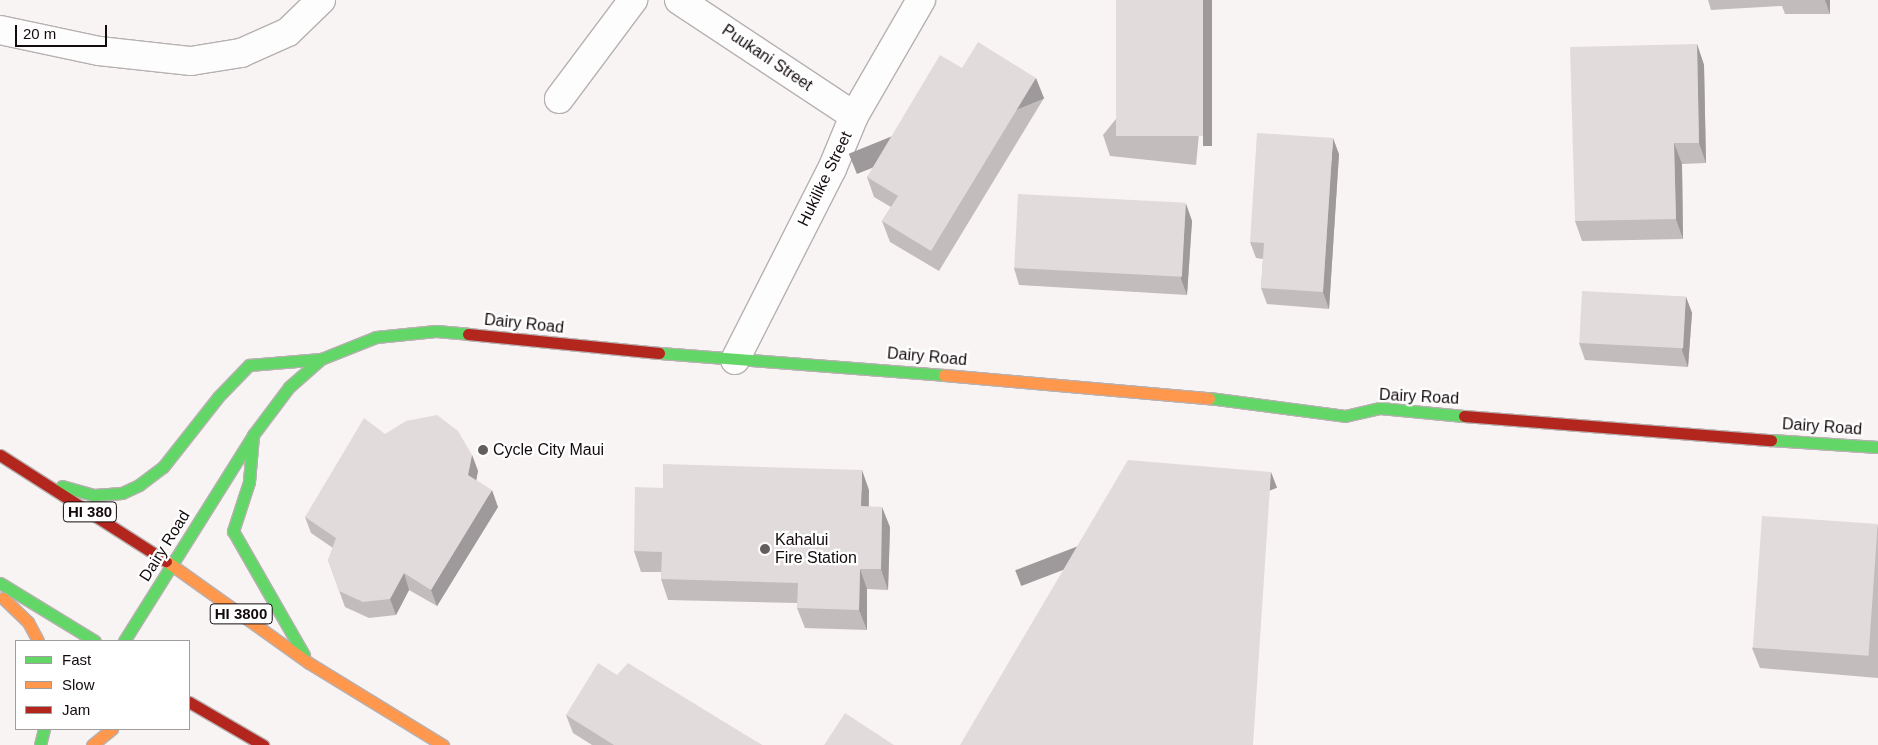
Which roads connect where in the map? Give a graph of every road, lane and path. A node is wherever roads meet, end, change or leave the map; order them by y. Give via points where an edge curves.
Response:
1 (321, 0) edge
2 (632, 0) edge
3 (678, 0) edge
4 (921, 0) edge
5 (0, 30) edge
6 (560, 99) dead end
7 (854, 116) junction
8 (321, 360) junction
9 (735, 360) junction
10 (253, 435) junction
11 (1878, 447) edge
12 (3, 457) edge
13 (172, 565) junction
14 (0, 583) edge
15 (0, 596) edge
16 (37, 640) edge
17 (93, 640) edge
18 (125, 640) edge
19 (309, 663) junction
20 (190, 703) edge
21 (190, 710) edge
22 (207, 713) junction
23 (44, 730) edge
24 (51, 730) edge
25 (98, 730) edge
26 (111, 730) edge
27 (41, 745) edge
28 (91, 745) edge
29 (263, 745) edge
30 (443, 745) edge

1 - 5 street via 288,32 241,54 191,61 99,50
2 - 6 street
3 - 7 street, Puukani Street
4 - 7 street, Hukilike Street
7 - 9 street, Hukilike Street via 832,169
8 - 9 main road, Dairy Road via 376,336 436,332
8 - 10 main road, Dairy Road via 289,387
8 - 12 main road via 249,365 218,397 163,466 122,493 94,495 69,490
9 - 11 main road, Dairy Road via 1228,400 1345,416 1380,408 1588,428
10 - 13 main road, Dairy Road
10 - 19 main road via 250,482 233,531
12 - 13 main road, HI 380
13 - 18 main road, Dairy Road
13 - 19 main road, HI 3800
14 - 17 main road
15 - 16 main road via 28,622
19 - 30 main road, HI 3800
20 - 22 main road
21 - 22 main road
22 - 29 main road
23 - 27 main road
24 - 27 main road
25 - 28 main road
26 - 28 main road

